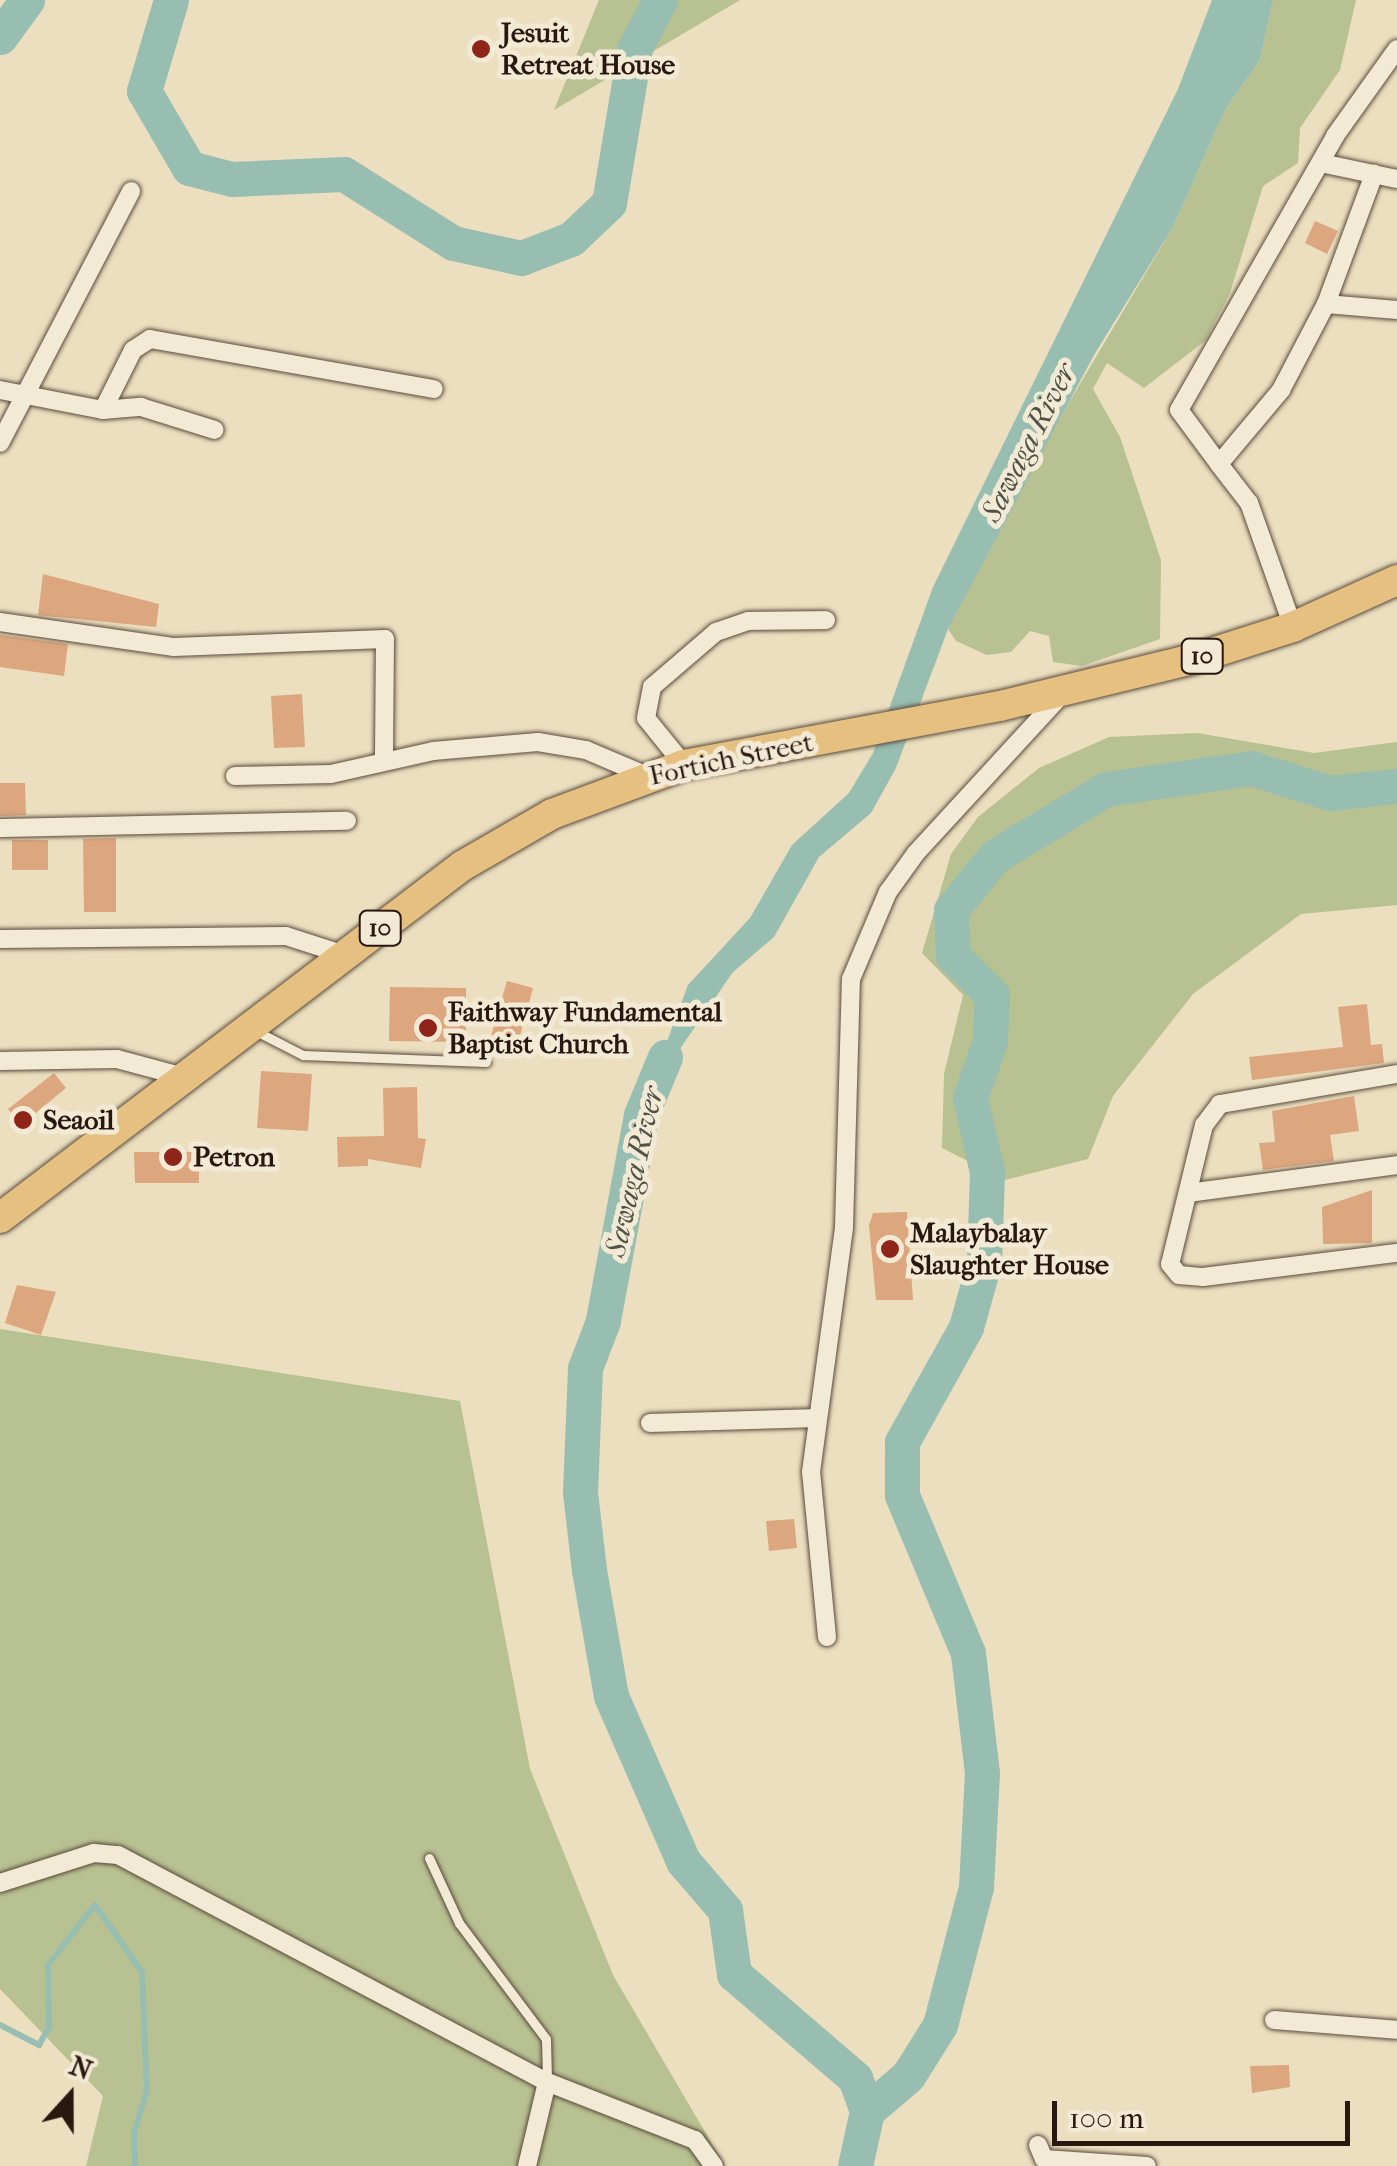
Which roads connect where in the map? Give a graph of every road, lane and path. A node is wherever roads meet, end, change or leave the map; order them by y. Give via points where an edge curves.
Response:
1 (1397, 50) edge
2 (1320, 162) junction
3 (1374, 174) junction
4 (1397, 179) edge
5 (131, 191) dead end
6 (1397, 288) edge
7 (1326, 304) junction
8 (1395, 310) edge
9 (434, 389) dead end
10 (0, 390) edge
11 (24, 396) junction
12 (103, 410) junction
13 (215, 430) dead end
14 (0, 442) edge
15 (1219, 464) junction
16 (1397, 580) edge
17 (826, 620) dead end
18 (0, 622) edge
19 (1293, 627) junction
20 (1066, 690) junction
21 (384, 760) junction
22 (684, 765) junction
23 (235, 776) dead end
24 (647, 776) junction
25 (347, 821) dead end
26 (0, 828) edge
27 (0, 939) edge
28 (345, 954) junction
29 (250, 1027) junction
30 (0, 1061) edge
31 (486, 1062) dead end
32 (1397, 1074) edge
33 (184, 1077) junction
34 (1397, 1165) edge
35 (1188, 1192) junction
36 (0, 1218) edge
37 (1397, 1253) edge
38 (818, 1418) junction
39 (650, 1423) dead end
40 (827, 1637) dead end
41 (428, 1858) dead end
42 (0, 1883) edge
43 (1274, 2020) dead end
44 (1397, 2030) edge
45 (546, 2082) junction
46 (1038, 2145) dead end
47 (527, 2166) edge
48 (714, 2166) edge
49 (1146, 2166) edge

1 - 2 street
2 - 3 street
2 - 15 street via 1179,410
3 - 4 street
3 - 7 street
5 - 11 street
6 - 8 street
7 - 8 street
7 - 15 street via 1281,390
9 - 12 street via 150,339 133,350
10 - 11 street
11 - 12 street
11 - 14 street
12 - 13 street via 142,407
15 - 19 street via 1249,503
16 - 19 highway, Fortich Street / 10
17 - 22 street via 748,621 716,632 652,687 646,718
18 - 21 street via 174,647 385,639
19 - 20 highway, Fortich Street / 10
20 - 22 highway, Fortich Street / 10
20 - 38 street via 916,853 888,892 851,979 843,1045 844,1228
21 - 23 street via 330,774
21 - 24 street via 538,742 586,750
22 - 24 highway, Fortich Street / 10
24 - 28 highway, Fortich Street / 10 via 515,832
25 - 26 street
27 - 28 street via 286,936
28 - 29 highway, Fortich Street / 10
29 - 31 lane via 303,1055
29 - 33 highway, Fortich Street / 10
30 - 33 street via 118,1059
32 - 35 street via 1220,1104 1204,1125
33 - 36 highway, Fortich Street / 10
34 - 35 street
35 - 37 street via 1170,1264 1178,1275
38 - 39 street
38 - 40 street via 811,1497
41 - 45 lane via 460,1922 546,2039
42 - 45 street via 94,1852 118,1855
43 - 44 street
45 - 47 street
45 - 48 street via 695,2140
46 - 49 street via 1044,2159

